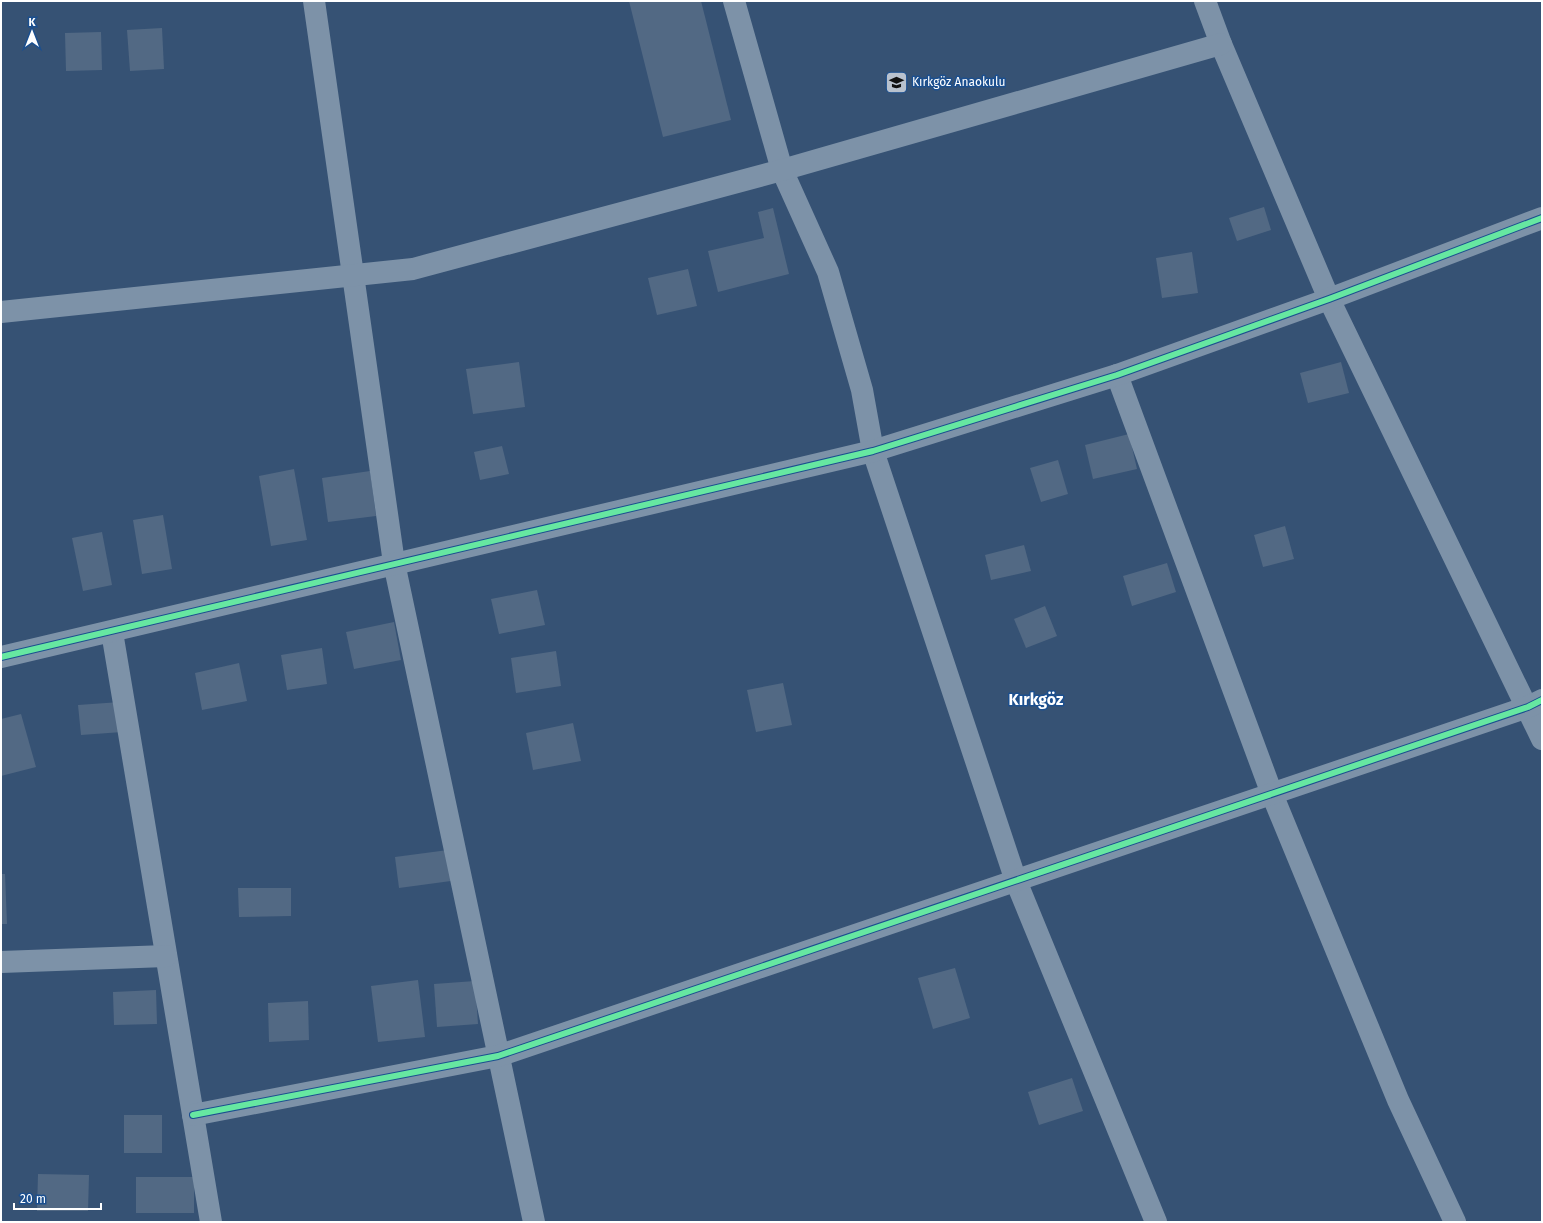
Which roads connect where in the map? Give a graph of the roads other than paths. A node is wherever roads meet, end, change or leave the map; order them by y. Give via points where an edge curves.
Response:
1 (314, 1) edge
2 (734, 1) edge
3 (1205, 1) edge
4 (1221, 44) junction
5 (782, 170) junction
6 (1542, 218) edge
7 (352, 276) junction
8 (1329, 299) junction
9 (1, 312) edge
10 (1117, 375) junction
11 (873, 451) junction
12 (394, 564) junction
13 (112, 632) junction
14 (1, 657) edge
15 (1535, 704) edge
16 (1542, 739) edge
17 (1272, 794) junction
18 (1016, 881) junction
19 (166, 956) junction
20 (1, 962) edge
21 (498, 1056) junction
22 (193, 1115) junction
23 (211, 1222) edge
24 (534, 1222) edge
25 (1156, 1222) edge
26 (1455, 1222) edge

1 - 7 street
2 - 5 street
3 - 4 street
4 - 5 street
4 - 8 street
5 - 7 street via 413,269
5 - 11 street via 828,272 862,390
6 - 8 street
7 - 9 street
7 - 12 street
8 - 10 street
8 - 15 street via 1436,521
10 - 11 street
10 - 17 street
11 - 12 street
11 - 18 street
12 - 13 street
12 - 21 street
13 - 14 street
13 - 19 street
15 - 16 street
15 - 17 street
17 - 18 street
17 - 26 street via 1398,1100
18 - 21 street
18 - 25 street
19 - 20 street
19 - 22 street
21 - 22 street
21 - 24 street
22 - 23 street

